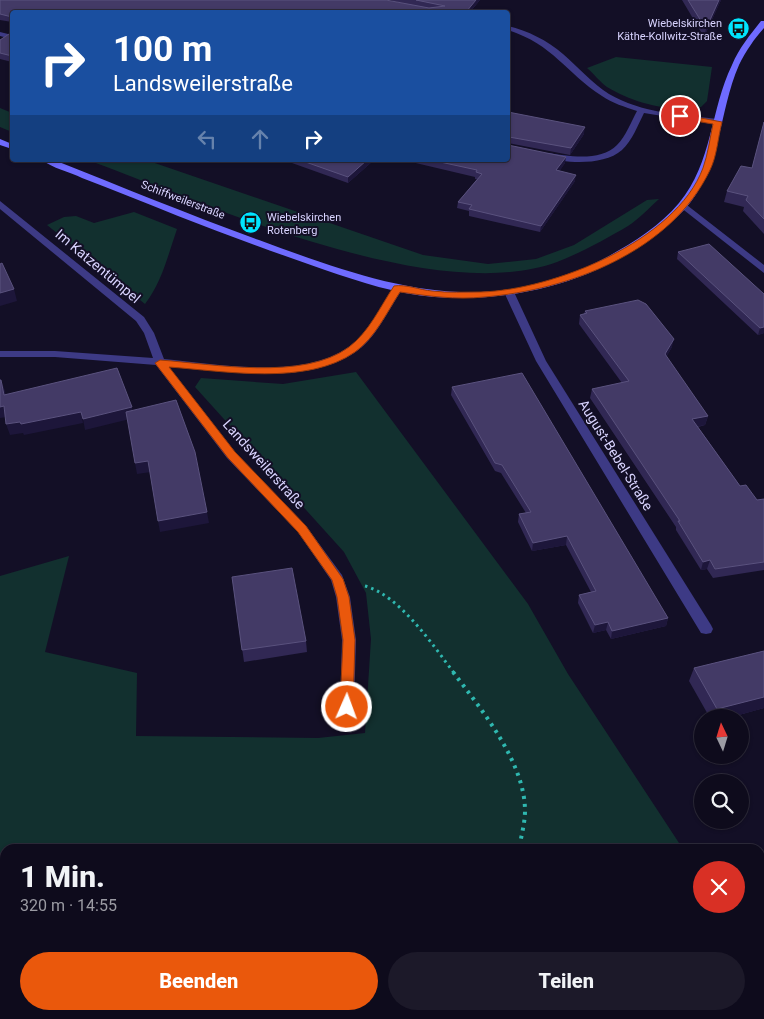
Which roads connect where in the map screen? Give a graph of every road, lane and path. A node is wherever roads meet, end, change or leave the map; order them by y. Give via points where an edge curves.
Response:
1 (764, 23) edge
2 (510, 29) edge
3 (642, 110) junction
4 (718, 122) junction
5 (538, 155) edge
6 (51, 162) edge
7 (0, 204) edge
8 (683, 205) junction
9 (764, 270) edge
10 (398, 288) junction
11 (509, 292) junction
12 (0, 354) edge
13 (160, 363) junction
14 (337, 579) junction
15 (706, 629) dead end
16 (347, 707) dead end
17 (520, 844) edge

1 - 4 street via 738,55
2 - 3 street via 539,41 560,55 592,86 613,100
3 - 4 street
3 - 5 street via 618,149 597,158 567,159
4 - 8 street via 707,169
6 - 10 street, Schiffweilerstraße via 266,246
7 - 13 street, Im Katzentümpel via 140,319
8 - 9 street
8 - 11 street via 656,230 613,258 568,278
10 - 11 street via 456,295
10 - 13 street via 368,336 330,361 270,370
11 - 15 street, August-Bebel-Straße via 541,361
12 - 13 street via 55,354
13 - 14 street, Landsweilerstraße via 232,455 302,529
14 - 16 street, Landsweilerstraße via 349,640
14 - 17 path via 376,589 418,625 491,722 517,770 525,810

